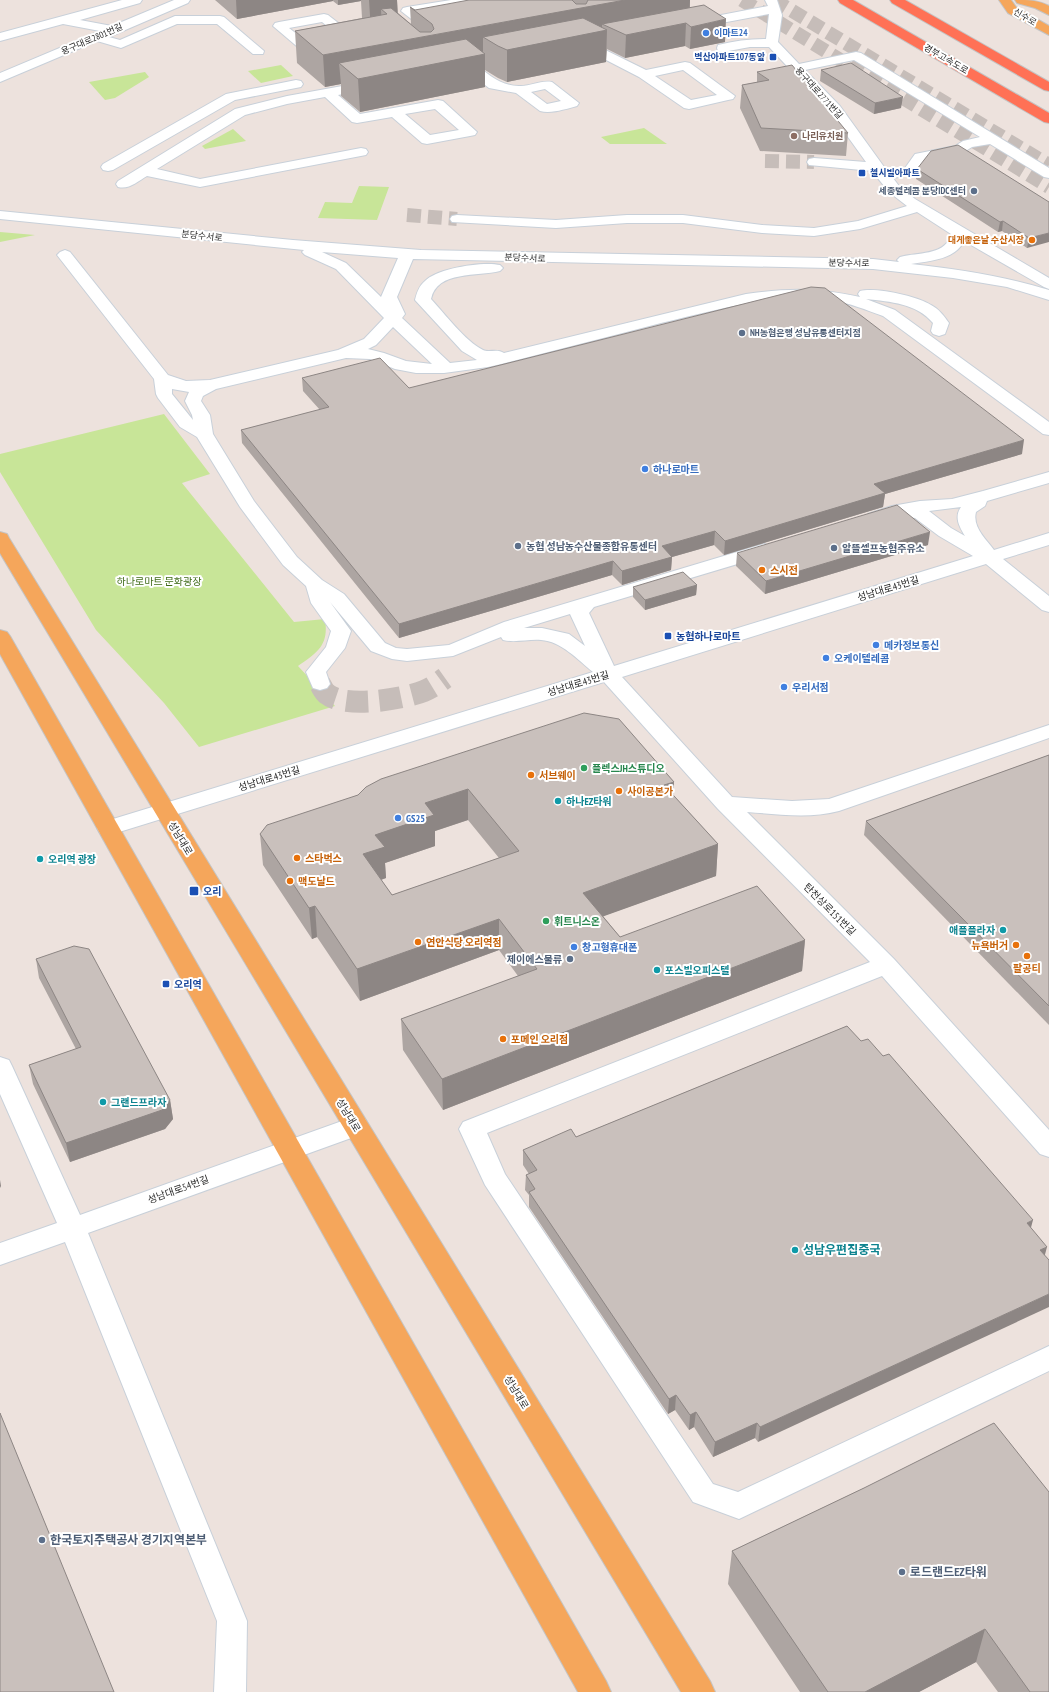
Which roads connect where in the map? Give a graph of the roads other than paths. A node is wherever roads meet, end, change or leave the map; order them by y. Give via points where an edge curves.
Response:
1 (136, 0) edge
2 (184, 0) edge
3 (574, 0) edge
4 (844, 0) edge
5 (896, 0) edge
6 (1005, 0) edge
7 (1021, 0) edge
8 (773, 4) edge
9 (556, 6) edge
10 (1049, 10) edge
11 (466, 19) edge
12 (63, 20) junction
13 (444, 23) edge
14 (429, 26) junction
15 (683, 26) edge
16 (113, 30) junction
17 (409, 31) edge
18 (1049, 31) edge
19 (0, 37) edge
20 (96, 37) junction
21 (366, 37) edge
22 (351, 39) junction
23 (608, 40) edge
24 (772, 43) junction
25 (585, 44) junction
26 (570, 47) edge
27 (723, 48) dead end
28 (258, 51) dead end
29 (484, 63) edge
30 (469, 66) junction
31 (796, 68) junction
32 (453, 69) edge
33 (1023, 72) junction
34 (644, 74) junction
35 (0, 78) edge
36 (306, 82) edge
37 (383, 82) edge
38 (1049, 83) edge
39 (1049, 87) edge
40 (328, 93) junction
41 (520, 94) edge
42 (395, 112) junction
43 (1049, 119) edge
44 (992, 139) junction
45 (361, 152) dead end
46 (814, 162) tunnel mouth
47 (108, 167) dead end
48 (145, 171) junction
49 (880, 172) junction
50 (1049, 174) edge
51 (123, 184) dead end
52 (919, 207) junction
53 (0, 215) edge
54 (456, 219) tunnel mouth
55 (959, 232) junction
56 (293, 245) junction
57 (414, 254) junction
58 (65, 255) dead end
59 (582, 259) junction
60 (873, 264) junction
61 (1043, 265) dead end
62 (1024, 269) junction
63 (1049, 284) edge
64 (1049, 294) edge
65 (766, 295) junction
66 (394, 319) junction
67 (939, 331) dead end
68 (343, 354) junction
69 (512, 355) junction
70 (482, 356) junction
71 (446, 368) junction
72 (162, 379) junction
73 (210, 385) junction
74 (1049, 430) edge
75 (204, 434) junction
76 (1049, 477) edge
77 (1049, 488) edge
78 (978, 502) junction
79 (952, 504) junction
80 (898, 510) junction
81 (860, 522) edge
82 (0, 538) edge
83 (1049, 539) edge
84 (784, 544) edge
85 (990, 558) junction
86 (315, 584) junction
87 (587, 604) junction
88 (1049, 606) edge
89 (341, 631) junction
90 (0, 636) edge
91 (378, 647) junction
92 (453, 650) junction
93 (608, 674) junction
94 (320, 684) dead end
95 (1049, 730) edge
96 (726, 804) junction
97 (165, 810) junction
98 (108, 828) junction
99 (886, 965) junction
100 (0, 1066) edge
101 (356, 1126) junction
102 (1049, 1147) edge
103 (289, 1149) junction
104 (72, 1227) junction
105 (0, 1254) edge
106 (1049, 1358) edge
107 (230, 1692) edge
108 (595, 1692) edge
109 (699, 1692) edge

1 - 12 street
2 - 16 street, 용구대로2801번길
3 - 9 street
4 - 43 highway, 경부고속도로
5 - 33 highway
6 - 18 main road, 신수로 via 1012,10
7 - 10 main road, 신수로
8 - 15 street
8 - 24 street via 775,25
11 - 14 street via 481,16 461,2 408,11
12 - 16 street
12 - 19 street
13 - 14 street
14 - 17 street
16 - 20 street, 용구대로2801번길
20 - 28 street via 121,44 175,20 220,20
20 - 35 street, 용구대로2801번길
21 - 22 street
22 - 22 street via 305,46 279,26 324,18
23 - 25 street
24 - 27 street via 750,43
24 - 31 street, 용구대로2771번길
25 - 26 street
25 - 34 street via 604,56
29 - 30 street
30 - 32 street
30 - 41 street via 494,85
31 - 44 street via 856,56
31 - 49 street, 용구대로2771번길 via 835,109
33 - 38 highway
33 - 39 highway
34 - 34 street via 689,104 728,96 685,66
36 - 47 street via 231,97
37 - 40 street
40 - 42 street via 358,120
40 - 48 street via 240,112
42 - 42 street via 427,140 470,132 438,104 413,112
44 - 49 street via 920,157 910,171
44 - 50 street
45 - 48 street via 200,183
46 - 49 street
48 - 51 street
49 - 52 street, 용구대로2771번길 via 894,189
52 - 54 street via 860,225 814,232 769,230 683,219 655,218 556,224
52 - 55 street, 용구대로2771번길
53 - 56 street, 분당수서로
55 - 60 street via 954,245 946,251 928,257
55 - 62 street, 용구대로2771번길
56 - 57 street, 분당수서로
56 - 66 street via 340,266
57 - 59 street, 분당수서로
57 - 66 street via 389,297 397,314
57 - 70 street via 406,299 415,312 456,350 466,355
58 - 72 street
59 - 60 street, 분당수서로
59 - 70 street via 475,269 443,276 426,286 423,300 468,348
60 - 64 street, 분당수서로 via 928,269
61 - 62 street
62 - 63 street, 용구대로2771번길
65 - 67 street via 788,289 812,288 906,300 924,306 935,314 941,323
65 - 69 street
65 - 74 street via 830,294 859,300 883,310
66 - 68 street via 370,342
66 - 71 street
68 - 71 street via 363,352 402,366
68 - 73 street
69 - 70 street
69 - 71 street via 498,360
72 - 73 street via 174,386 186,388
72 - 75 street via 164,394 186,423
73 - 75 street via 196,393 192,400 201,415
75 - 86 street via 246,503 290,561
76 - 79 street
77 - 78 street via 1007,500
78 - 79 street
78 - 85 street via 967,511 965,519
79 - 80 street
80 - 81 street
80 - 85 street via 920,513 945,532
82 - 97 main road, 성남대로
83 - 85 street, 성남대로43번길
84 - 87 street
85 - 88 street
85 - 93 street, 성남대로43번길
86 - 89 street via 321,603
86 - 91 street via 337,598
87 - 92 street via 512,626
87 - 93 street via 579,612
89 - 91 street via 355,642
89 - 94 street via 335,648 316,672
90 - 98 main road
91 - 92 street via 392,653 407,655
92 - 93 street via 520,634 542,634 562,638
93 - 96 street, 탄천상로151번길
93 - 97 street, 성남대로43번길
95 - 96 street via 831,806 792,808
96 - 99 street, 탄천상로151번길
97 - 98 street, 성남대로43번길
97 - 101 main road, 성남대로
98 - 103 main road
99 - 102 street, 탄천상로151번길
99 - 106 street via 472,1129 494,1178 703,1493 739,1506
100 - 104 street
101 - 103 street, 성남대로54번길
101 - 109 main road, 성남대로
103 - 104 street, 성남대로54번길
103 - 108 main road
104 - 105 street, 성남대로54번길
104 - 107 street via 232,1621

